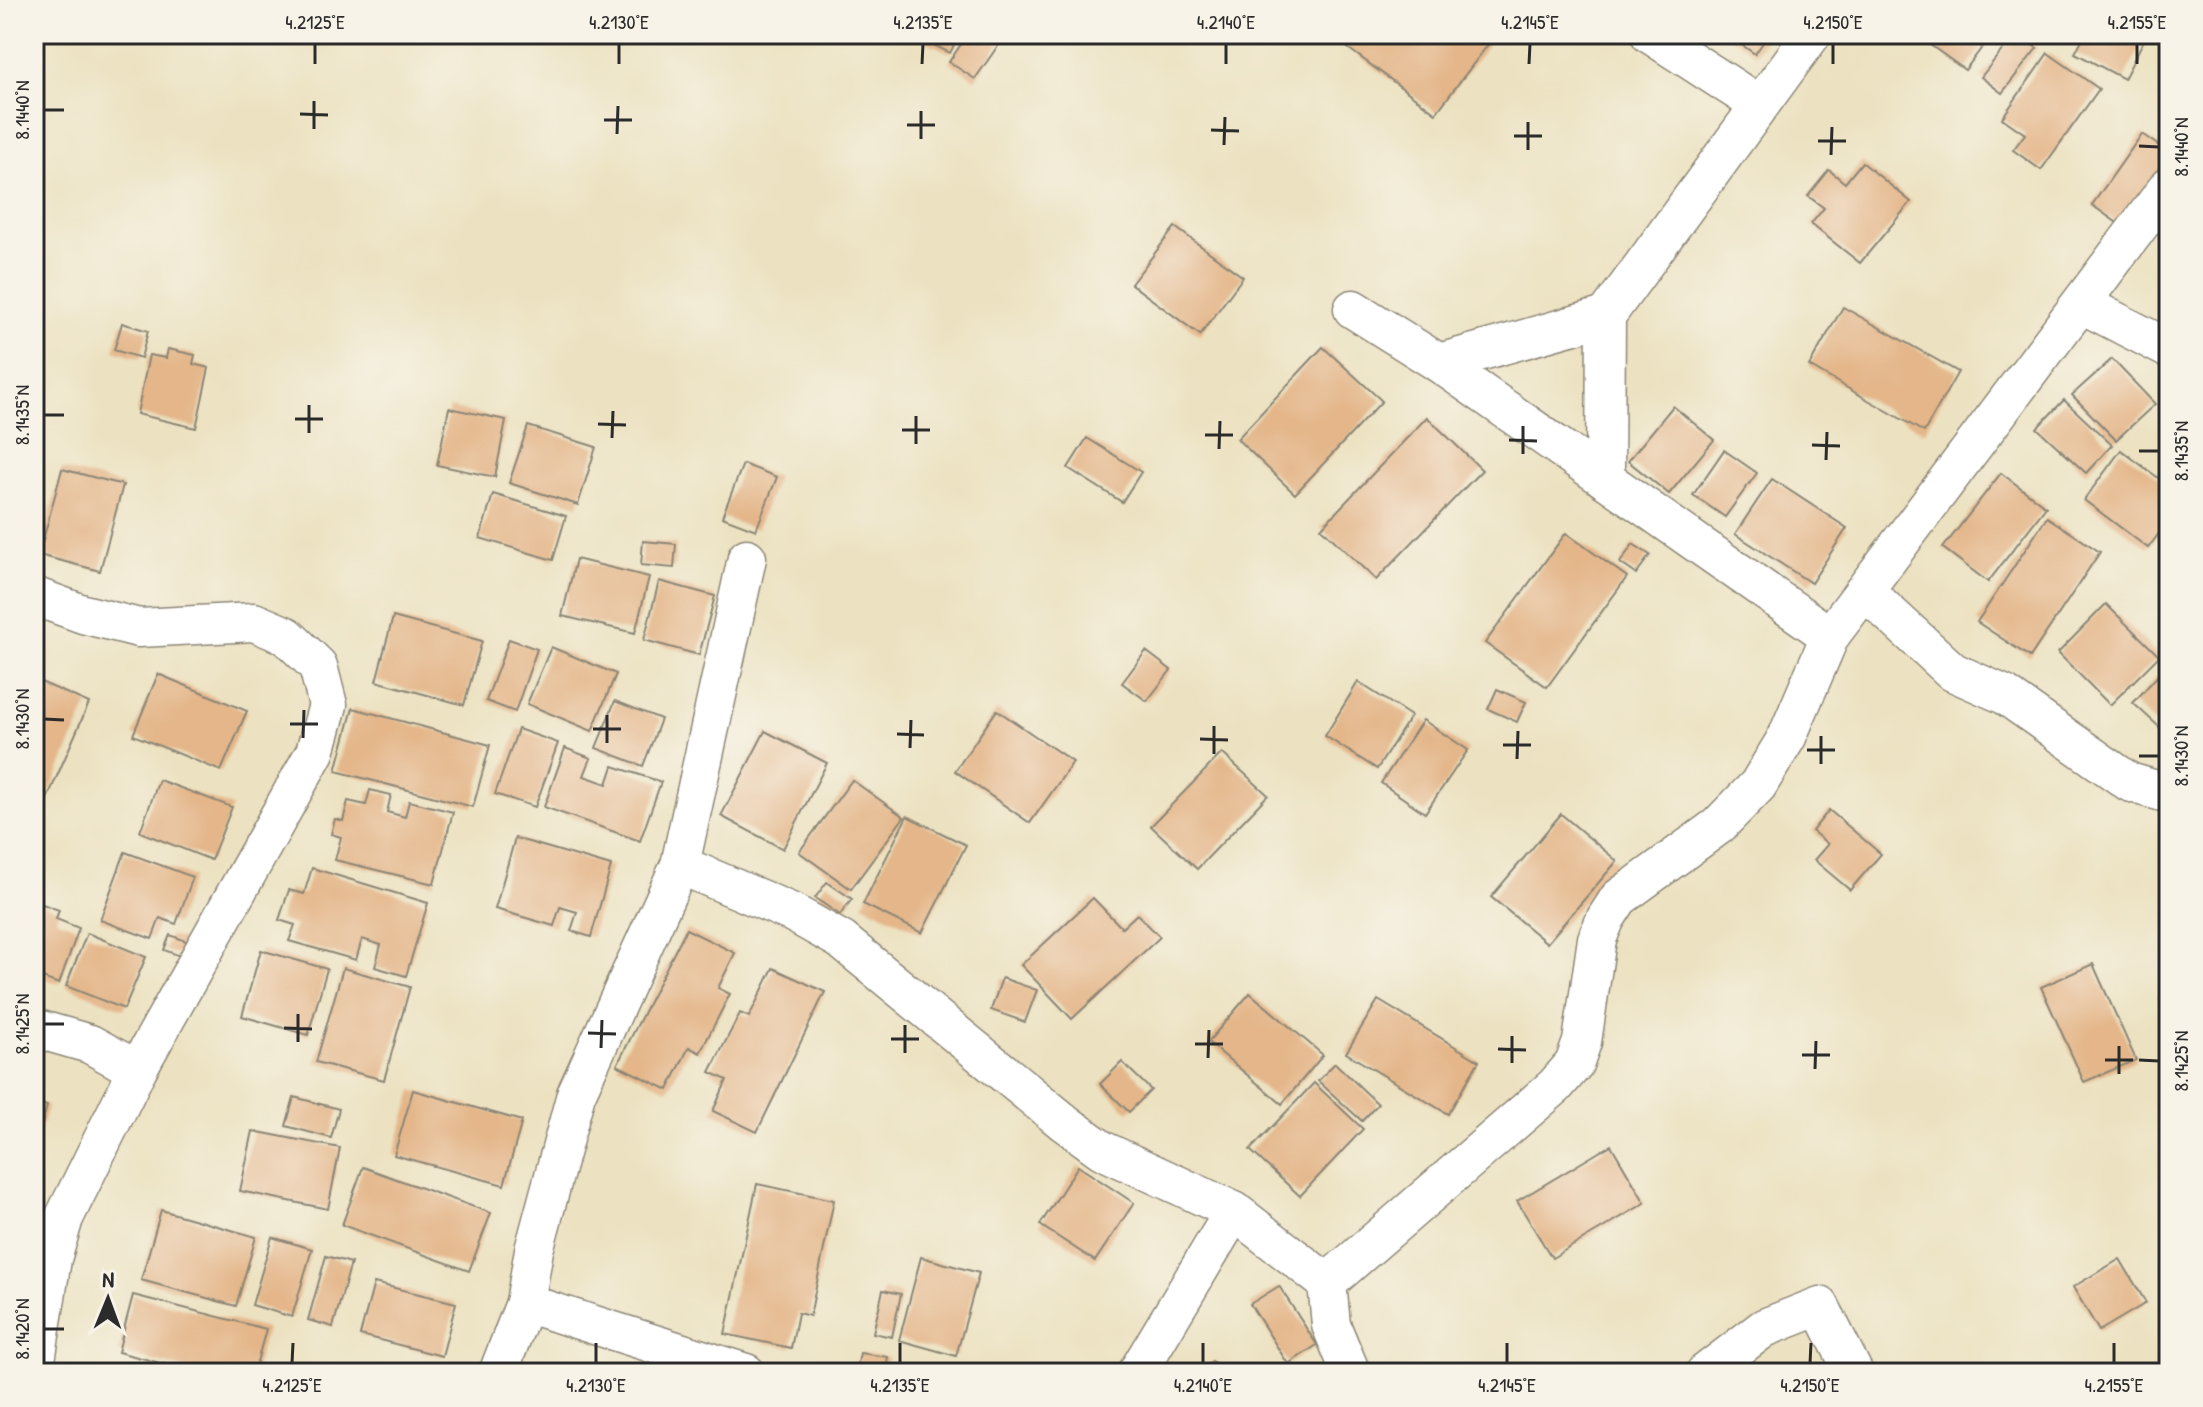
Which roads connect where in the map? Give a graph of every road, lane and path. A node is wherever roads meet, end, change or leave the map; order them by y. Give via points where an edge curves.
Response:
1 (1650, 34) edge
2 (1812, 34) edge
3 (1758, 104) junction
4 (2169, 186) edge
5 (2082, 304) junction
6 (1353, 309) dead end
7 (1606, 316) junction
8 (2169, 349) edge
9 (1439, 363) junction
10 (1605, 479) junction
11 (747, 558) dead end
12 (1865, 591) junction
13 (34, 596) edge
14 (1830, 636) junction
15 (2169, 794) edge
16 (680, 865) junction
17 (34, 1028) edge
18 (137, 1070) junction
19 (1234, 1211) junction
20 (1327, 1283) junction
21 (525, 1303) junction
22 (34, 1373) edge
23 (498, 1373) edge
24 (746, 1373) edge
25 (1137, 1373) edge
26 (1351, 1373) edge
27 (1705, 1373) edge
28 (1854, 1373) edge

1 - 3 street
2 - 3 street
3 - 7 street
4 - 5 street
5 - 8 street
5 - 12 street
6 - 9 street
7 - 9 street
7 - 10 street
9 - 10 street
10 - 14 street
11 - 16 street
12 - 14 street
12 - 15 street via 1953,672 2005,695 2129,782
13 - 18 street via 139,628 254,622 287,636 318,666 328,705 315,752
14 - 20 street via 1787,737 1758,785 1718,826 1619,898 1606,918 1597,939 1574,1064
16 - 19 street via 793,913 841,940 1102,1150
16 - 21 street via 576,1094
17 - 18 street via 90,1044
18 - 22 street via 64,1218
19 - 20 street
19 - 25 street
20 - 26 street via 1331,1325
21 - 23 street
21 - 24 street
27 - 28 street via 1764,1328 1820,1306

